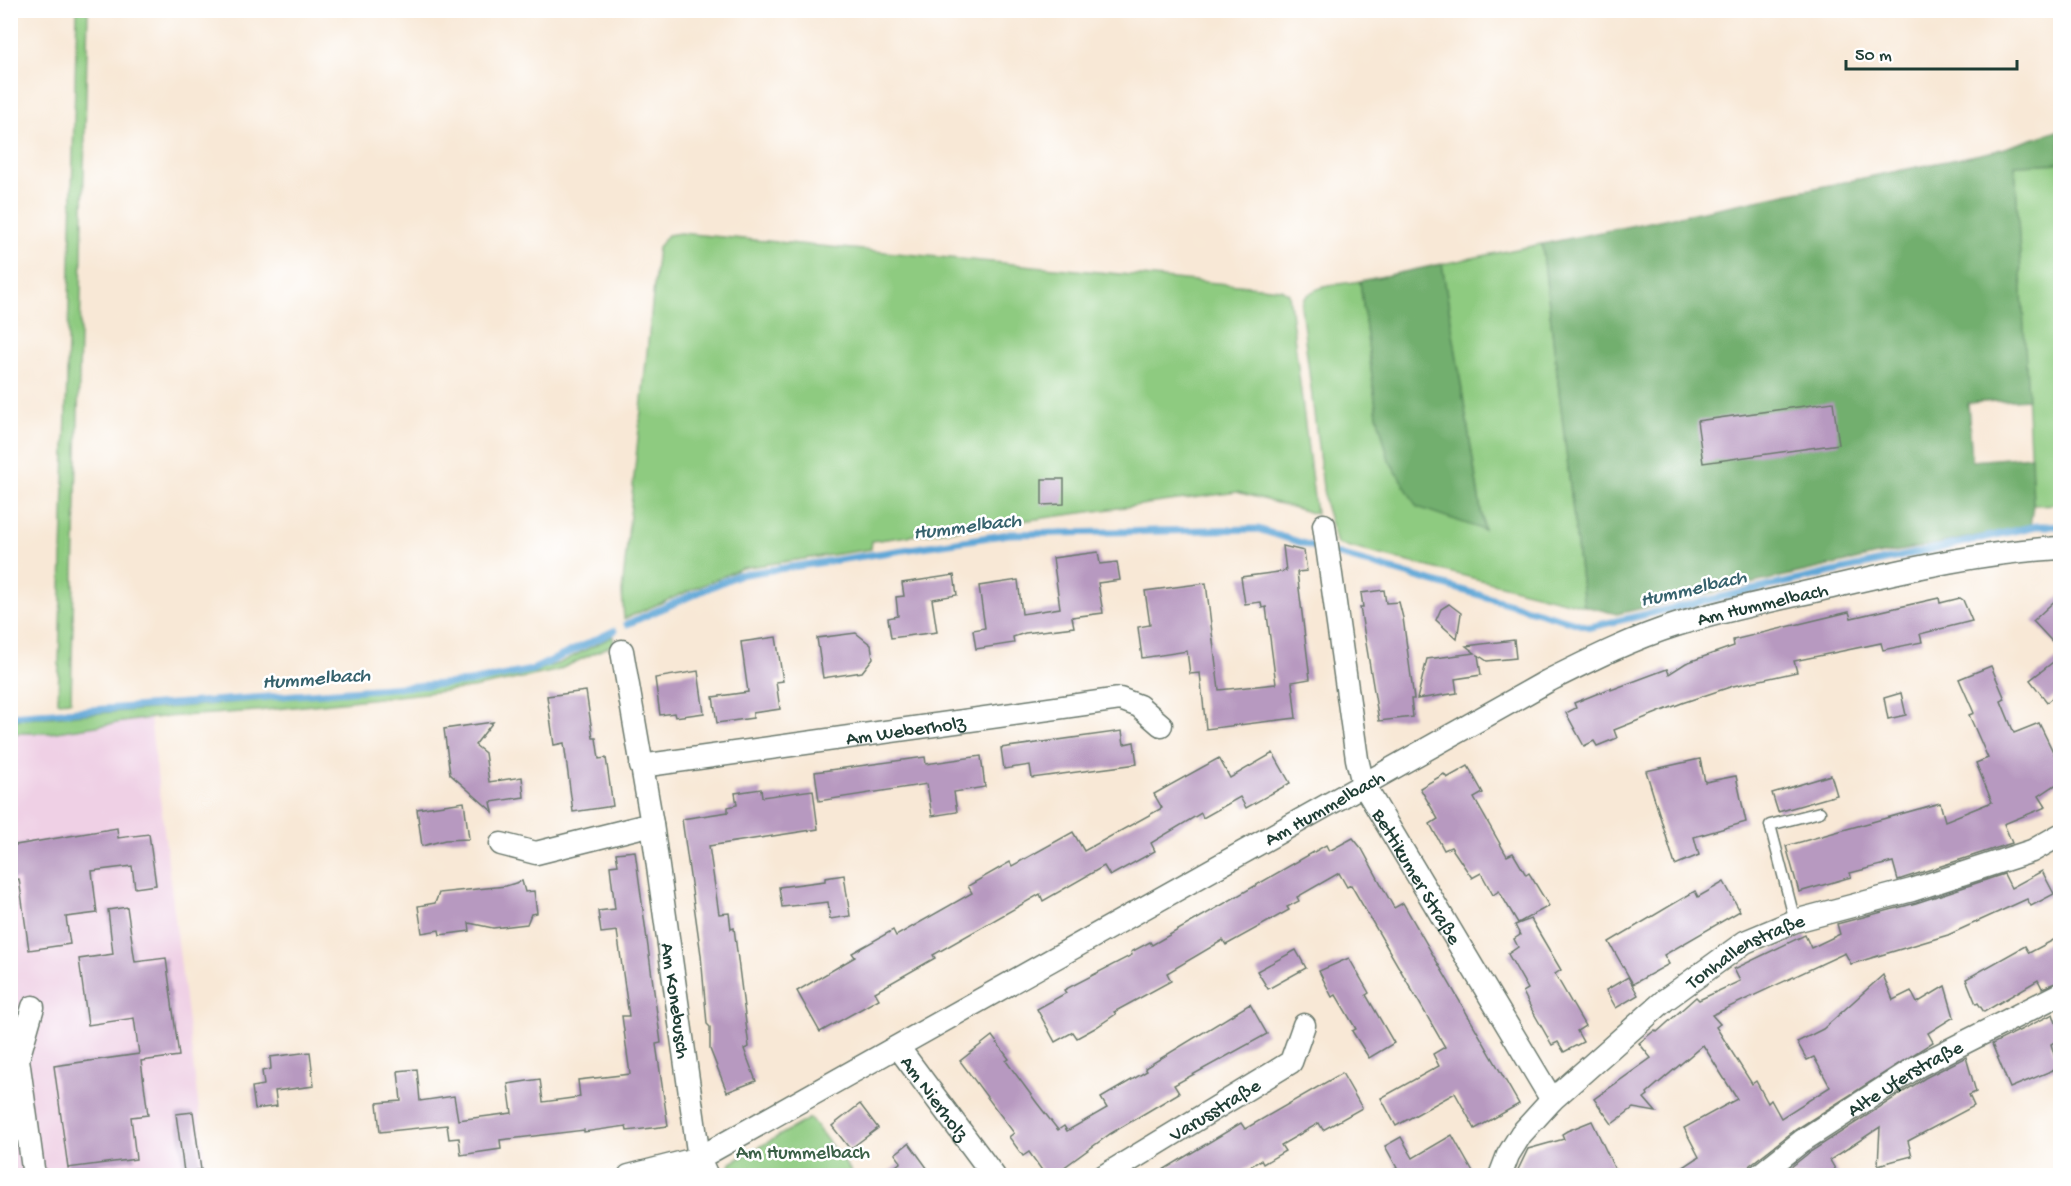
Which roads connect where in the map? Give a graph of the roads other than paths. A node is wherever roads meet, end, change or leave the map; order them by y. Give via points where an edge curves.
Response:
1 (1324, 525) dead end
2 (2061, 548) edge
3 (622, 651) dead end
4 (1161, 725) dead end
5 (641, 766) junction
6 (1364, 784) junction
7 (1820, 812) dead end
8 (651, 824) junction
9 (2061, 835) edge
10 (501, 844) dead end
11 (1795, 921) junction
12 (2061, 994) edge
13 (33, 1007) dead end
14 (1304, 1025) dead end
15 (898, 1047) junction
16 (1552, 1100) junction
17 (703, 1167) edge
18 (33, 1176) edge
19 (629, 1176) edge
20 (994, 1176) edge
21 (1104, 1176) edge
22 (1500, 1176) edge
23 (1758, 1176) edge

1 - 6 street, Bettikumer Straße via 1357,759
2 - 6 street, Am Hummelbach via 1916,568 1674,626 1546,682
3 - 5 street, Am Konebusch
4 - 5 street, Am Weberholz via 1139,706 1120,699
5 - 8 street, Am Konebusch
6 - 15 street, Am Hummelbach
6 - 16 street, Bettikumer Straße
7 - 11 lane via 1770,825
8 - 10 street via 536,853
8 - 17 street, Am Konebusch
9 - 11 street, Tonhallenstraße via 2032,851 1911,890
11 - 16 street, Tonhallenstraße via 1745,942 1702,972
12 - 23 street, Alte Uferstraße via 1918,1066 1802,1141
13 - 18 street via 18,1059
14 - 21 street, Varusstraße via 1291,1062
15 - 17 street, Am Hummelbach
15 - 20 street, Am Nierholz
16 - 22 street, Tonhallenstraße via 1521,1134
17 - 19 street, Am Hummelbach

